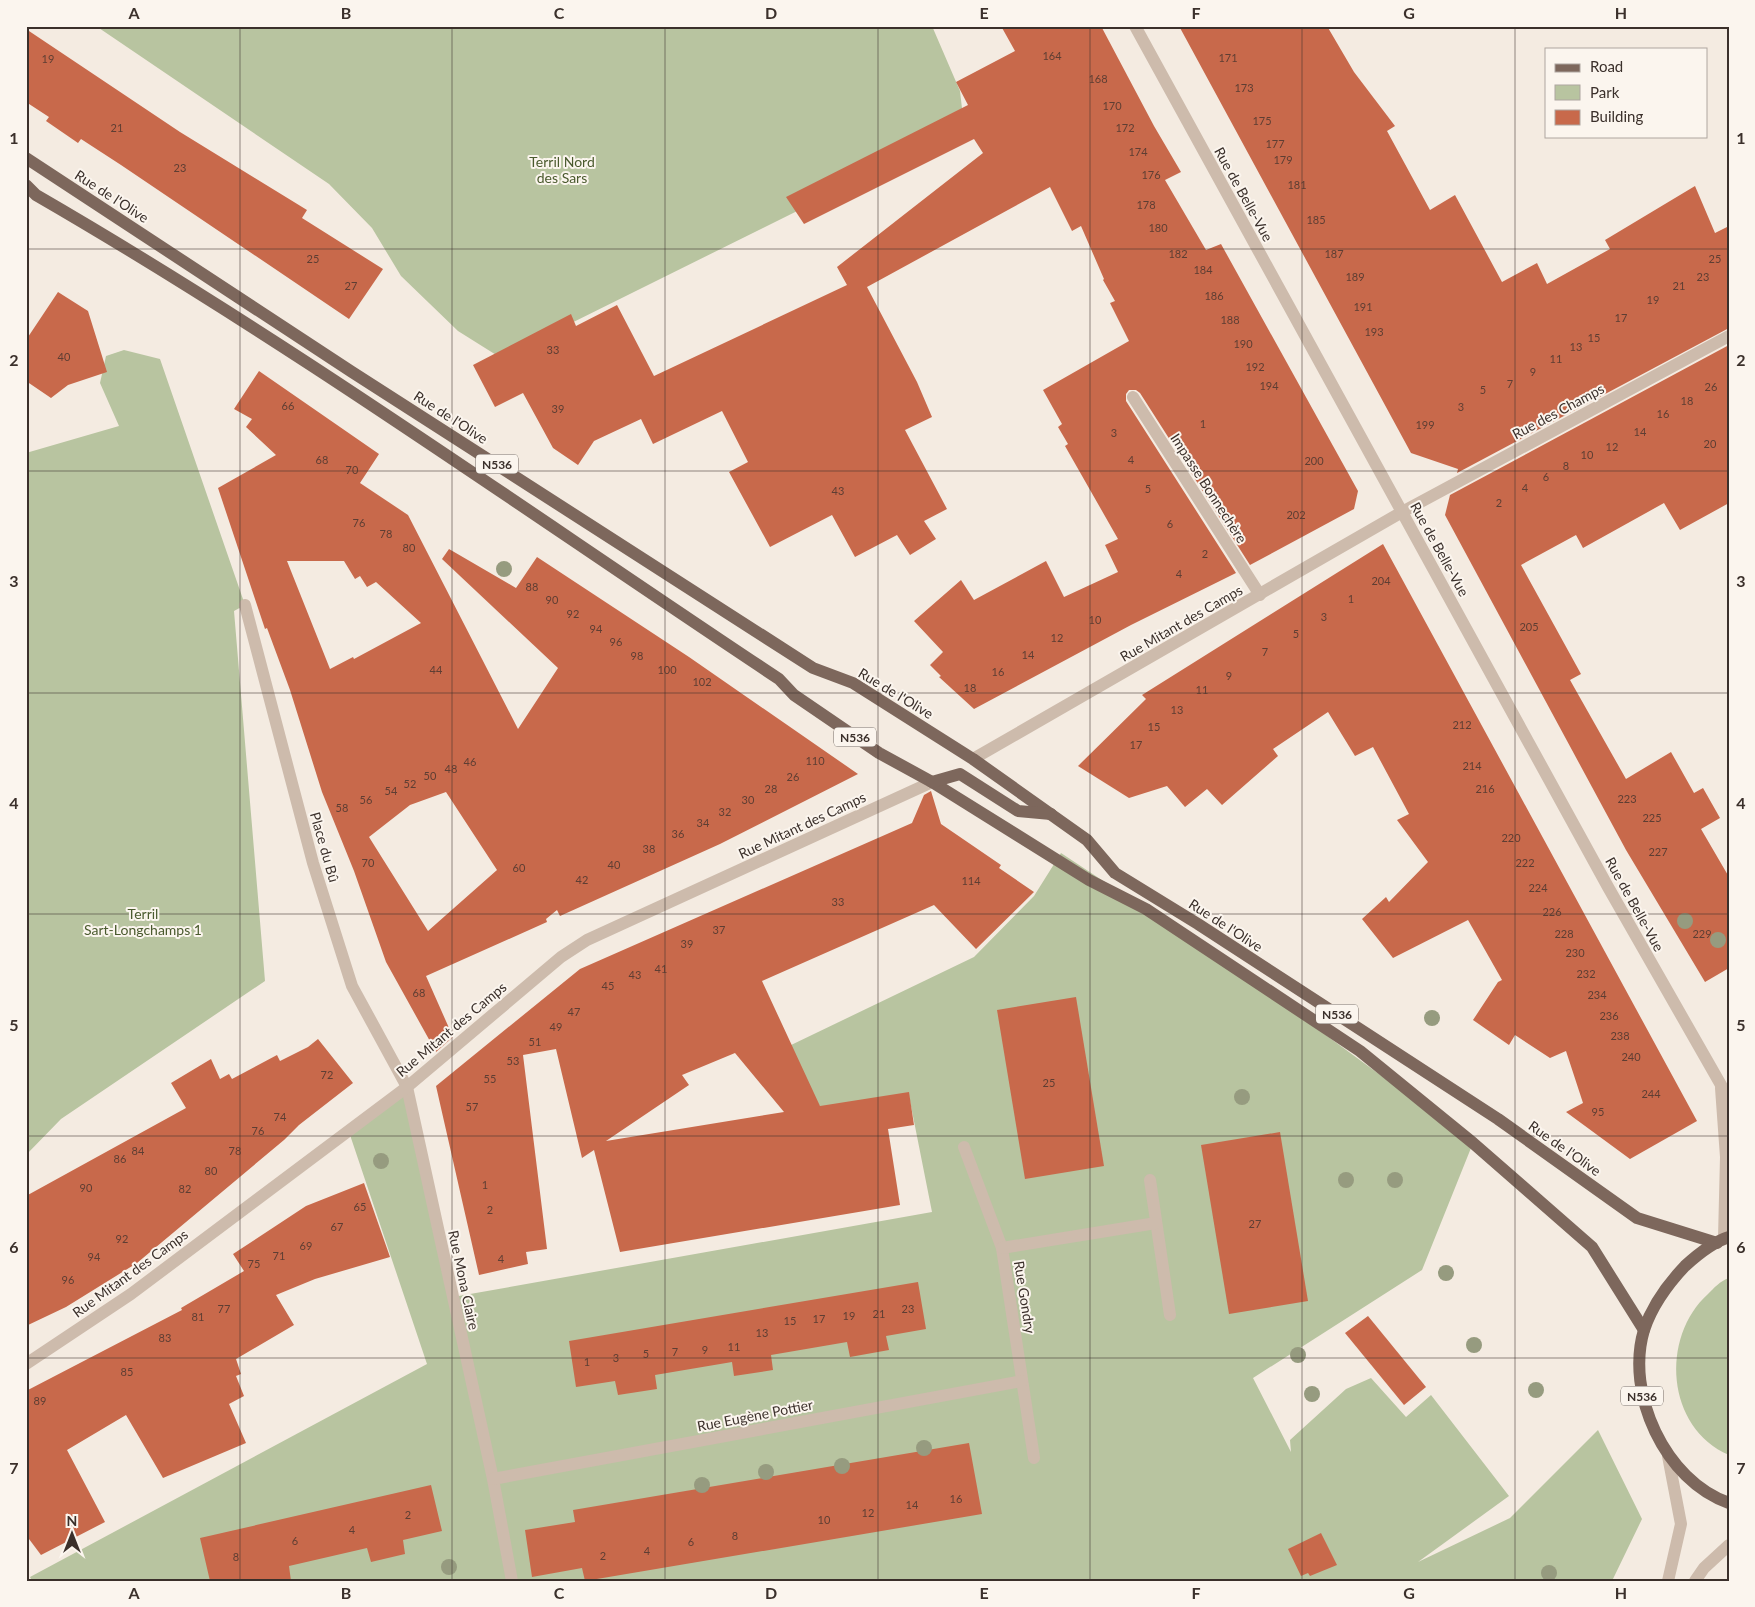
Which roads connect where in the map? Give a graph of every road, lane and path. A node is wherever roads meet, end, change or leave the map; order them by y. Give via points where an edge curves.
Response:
1 (1134, 26) edge
2 (26, 158) edge
3 (26, 185) edge
4 (1729, 336) edge
5 (1133, 397) dead end
6 (1402, 512) junction
7 (1260, 595) junction
8 (245, 605) dead end
9 (973, 759) junction
10 (932, 782) junction
11 (1051, 814) junction
12 (1720, 1085) junction
13 (406, 1087) junction
14 (1729, 1099) edge
15 (964, 1147) dead end
16 (1150, 1180) dead end
17 (1156, 1223) junction
18 (1723, 1239) edge
19 (1002, 1248) junction
20 (1170, 1315) dead end
21 (1644, 1330) junction
22 (26, 1364) edge
23 (1022, 1381) junction
24 (1668, 1456) junction
25 (1034, 1458) dead end
26 (493, 1479) junction
27 (1729, 1503) edge
28 (1729, 1545) edge
29 (512, 1581) edge
30 (1668, 1581) edge
31 (1695, 1581) edge

1 - 6 street, Rue de Belle-Vue
2 - 9 main road, Rue de l'Olive / N536 via 813,668 853,683
3 - 10 main road, N536 via 36,195 128,248 467,470 779,679 794,695 879,753
4 - 6 street, Rue des Champs
5 - 7 street, Impasse Bonnechère
6 - 7 street, Rue Mitant des Camps
6 - 12 street, Rue de Belle-Vue
7 - 9 street, Rue Mitant des Camps
8 - 13 street, Place du Bû via 313,863 352,986
9 - 11 main road, Rue de l'Olive / N536
10 - 11 main road via 960,774 1018,810
10 - 13 street, Rue Mitant des Camps via 587,940 561,957
10 - 21 main road, N536 via 1089,880 1146,909 1360,1051 1473,1143 1592,1247
11 - 18 main road, Rue de l'Olive / N536 via 1087,840 1115,873 1498,1119 1637,1218
12 - 14 street, Rue de Belle-Vue
12 - 18 street, Rue de Belle-Vue via 1726,1157
13 - 22 street, Rue Mitant des Camps via 131,1294
13 - 26 street, Rue Mona Claire
15 - 19 street, Rue Gondry
16 - 17 street
17 - 19 street
17 - 20 street
18 - 21 main road, N536 via 1694,1257 1674,1277 1658,1299
19 - 23 street, Rue Gondry
21 - 24 main road, N536 via 1640,1357 1642,1396 1651,1426
23 - 25 street, Rue Gondry
23 - 26 street, Rue Eugène Pottier
24 - 27 main road, N536 via 1692,1481
24 - 30 street via 1681,1524
26 - 29 street, Rue Mona Claire
28 - 31 street

